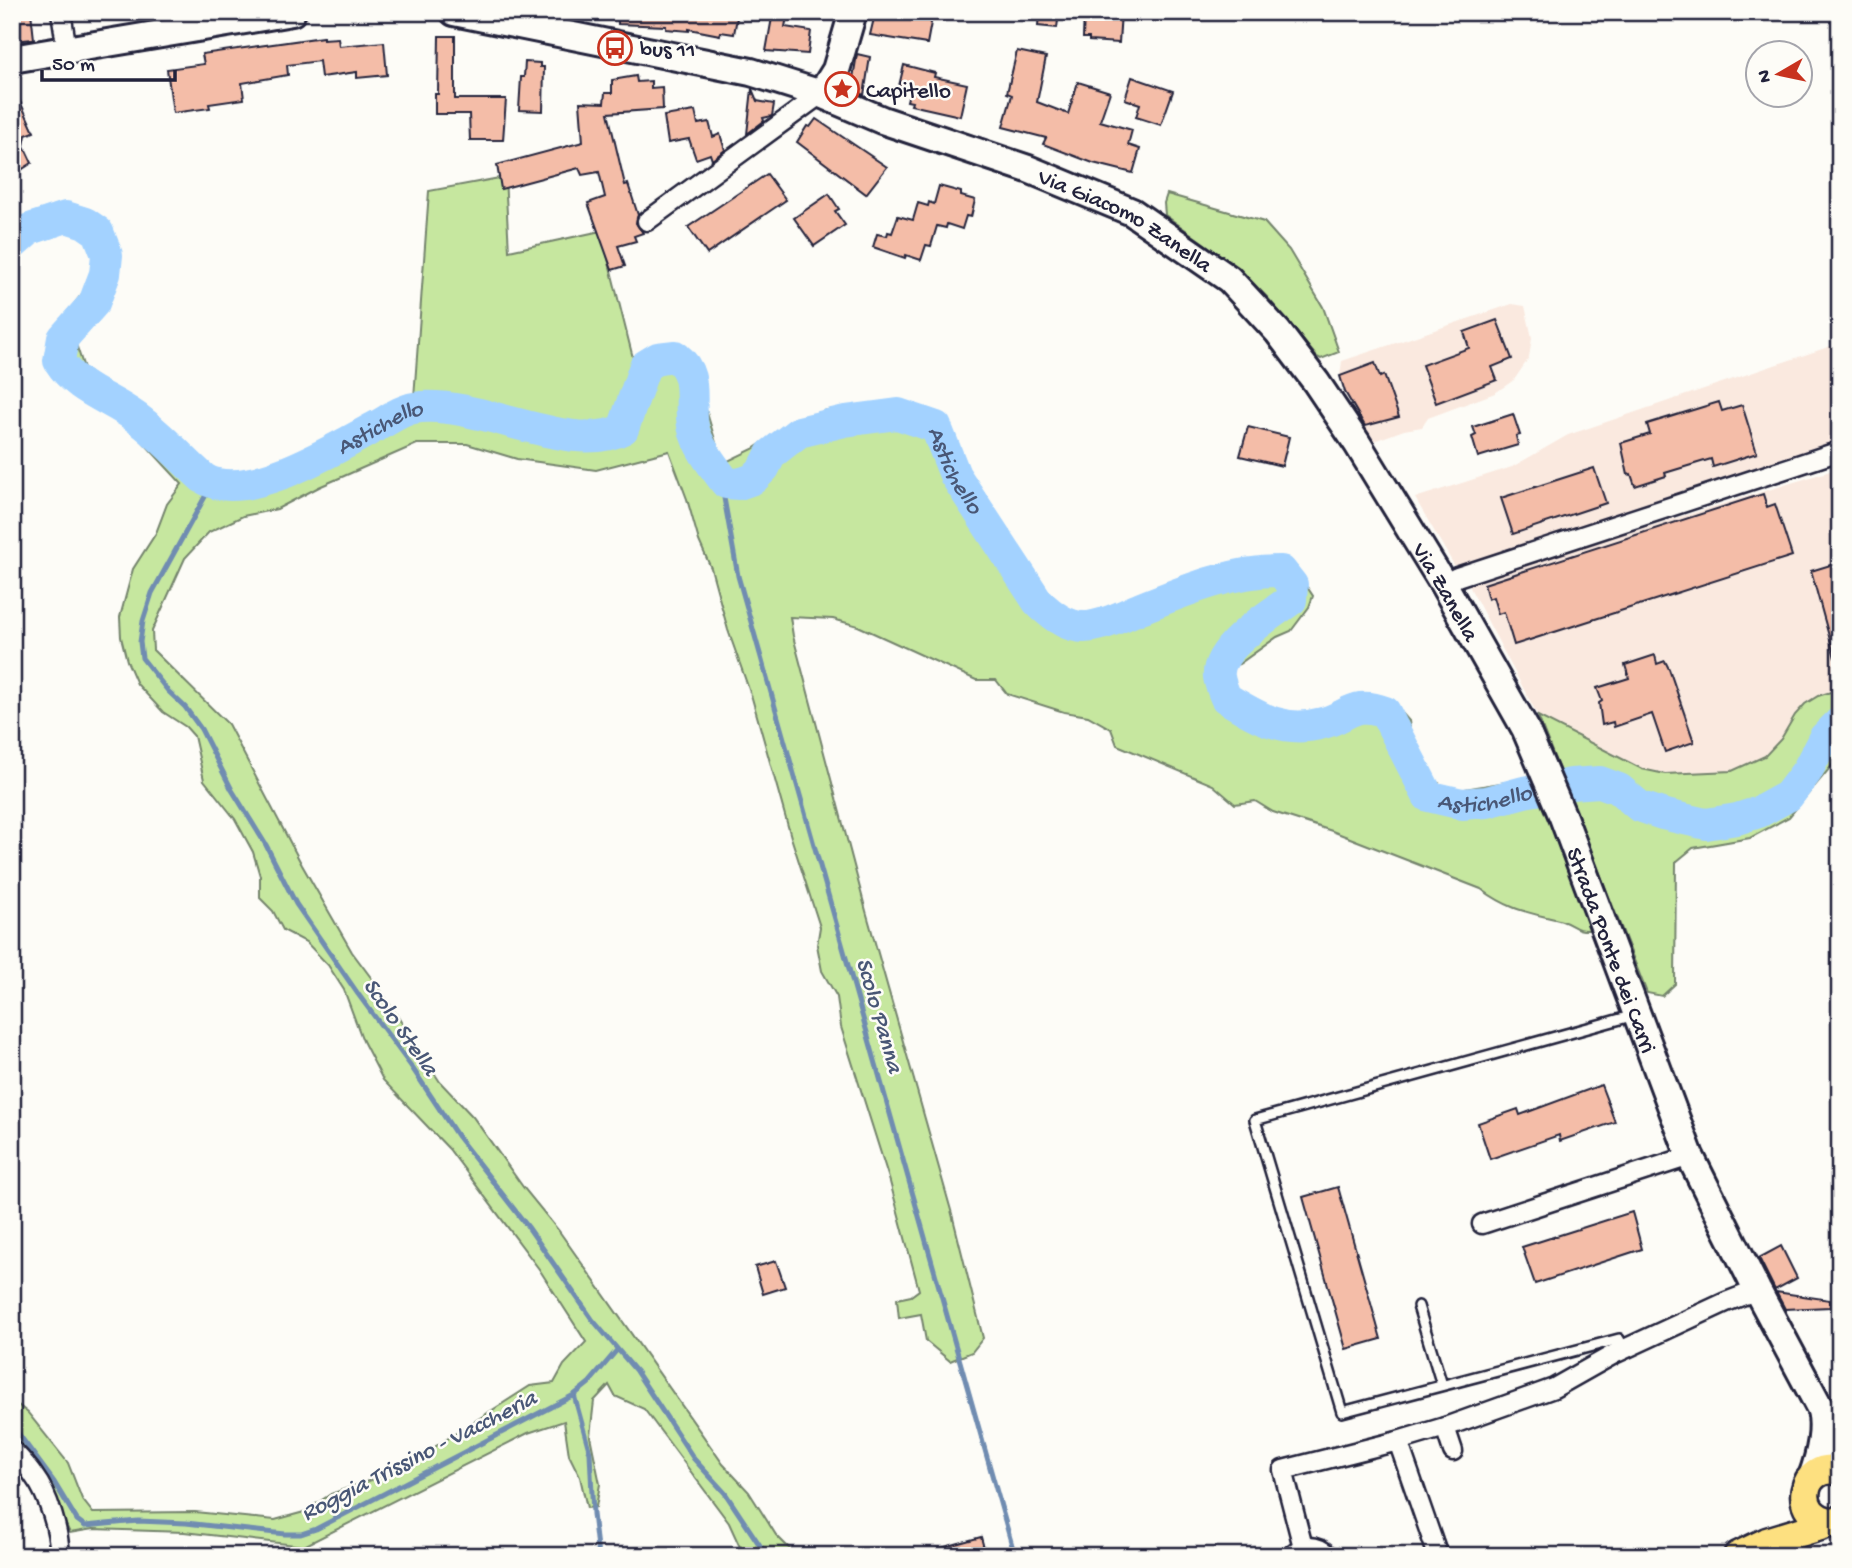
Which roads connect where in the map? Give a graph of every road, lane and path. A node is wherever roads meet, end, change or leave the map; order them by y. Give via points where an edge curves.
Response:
1 (61, 12) edge
2 (292, 12) edge
3 (454, 12) edge
4 (853, 12) edge
5 (66, 50) junction
6 (12, 60) edge
7 (821, 94) junction
8 (647, 221) dead end
9 (1357, 443) joint
10 (1840, 451) edge
11 (1444, 585) junction
12 (1532, 743) joint
13 (1636, 1015) junction
14 (1690, 1156) junction
15 (1482, 1224) dead end
16 (1757, 1290) junction
17 (1418, 1306) dead end
18 (1624, 1349) junction
19 (1441, 1385) junction
20 (1820, 1408) junction
21 (1445, 1427) junction
22 (1840, 1438) edge
23 (1398, 1441) junction
24 (12, 1450) edge
25 (1453, 1451) dead end
26 (1840, 1471) edge
27 (1809, 1487) junction
28 (1836, 1521) edge
29 (1767, 1542) junction
30 (1297, 1552) edge
31 (60, 1556) edge
32 (1329, 1556) edge
33 (1438, 1556) edge
34 (1738, 1556) edge

1 - 5 street
2 - 5 street
3 - 7 street, Via Giacomo Zanella via 751,72
4 - 7 street via 835,70
5 - 6 street
7 - 8 street
7 - 9 street, Via Giacomo Zanella via 1132,212 1229,278 1317,382
9 - 11 street, Via Zanella
10 - 11 street
11 - 12 street, Via Zanella
12 - 13 street, Strada Ponte dei Carri
13 - 14 street, Strada Ponte dei Carri
13 - 19 lane via 1255,1120 1342,1412
14 - 15 street
14 - 16 street, Strada Ponte dei Carri
16 - 18 street
16 - 20 street, Strada Ponte dei Carri
17 - 19 lane
18 - 19 lane via 1619,1339
18 - 21 street via 1554,1388
20 - 22 street, Strada Ponte dei Carri
20 - 27 street, Strada Ponte dei Carri via 1824,1424
21 - 23 street
21 - 25 street
23 - 30 street via 1283,1470
23 - 33 street
24 - 31 street via 36,1477 54,1518
26 - 27 main road via 1826,1469
27 - 28 main road via 1807,1506 1817,1518
27 - 29 main road
28 - 29 main road
29 - 34 main road
30 - 32 street via 1319,1548

